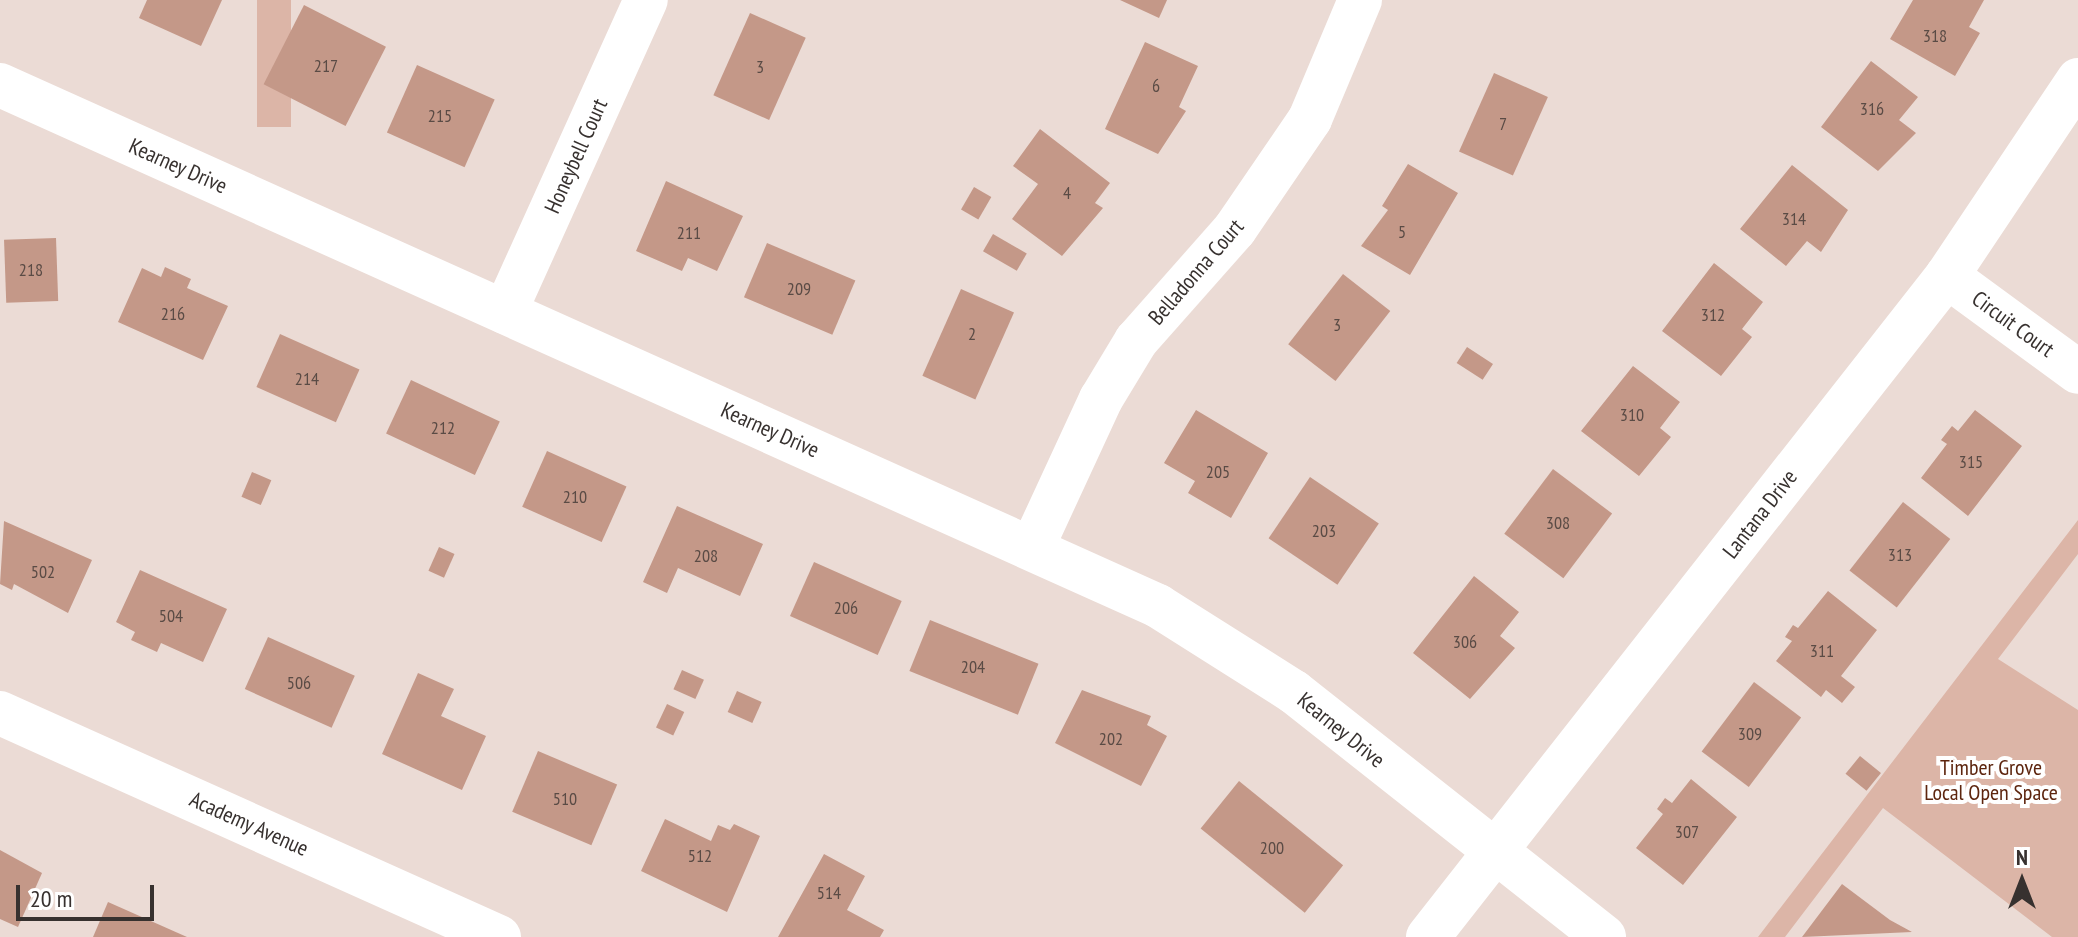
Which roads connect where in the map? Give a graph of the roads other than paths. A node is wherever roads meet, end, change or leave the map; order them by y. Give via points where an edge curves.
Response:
1 (646, 0) edge
2 (1360, 0) edge
3 (2078, 80) edge
4 (0, 85) edge
5 (1947, 276) junction
6 (505, 312) junction
7 (2078, 372) edge
8 (1033, 546) junction
9 (0, 713) edge
10 (1494, 852) junction
11 (499, 937) edge
12 (1428, 937) edge
13 (1604, 937) edge

1 - 6 street, Honeybell Court
2 - 8 street, Belladonna Court via 1310,119 1235,229 1136,341 1101,399
3 - 5 street, Lantana Drive
4 - 6 street, Kearney Drive
5 - 7 street, Circuit Court
5 - 10 street, Lantana Drive
6 - 8 street, Kearney Drive
8 - 10 street, Kearney Drive via 1232,648
9 - 11 street, Academy Avenue
10 - 12 street, Lantana Drive
10 - 13 street, Kearney Drive

